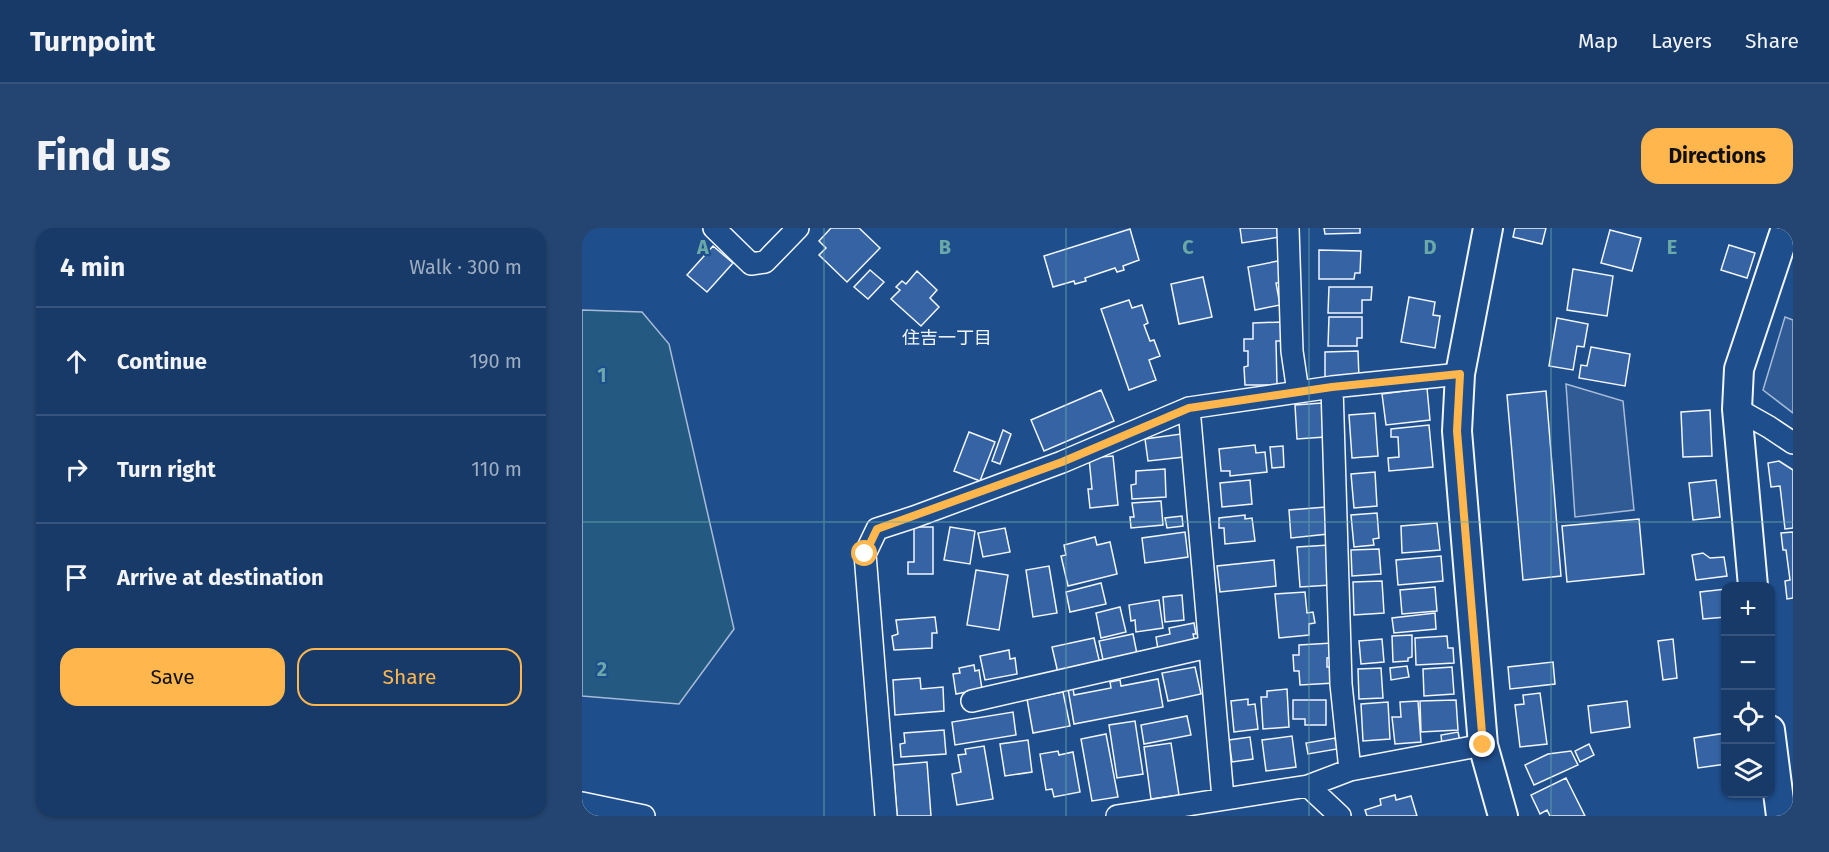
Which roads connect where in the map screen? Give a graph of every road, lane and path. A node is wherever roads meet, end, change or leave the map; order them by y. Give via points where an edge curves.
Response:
1 (714, 228) edge
2 (798, 228) edge
3 (1288, 228) edge
4 (1488, 228) edge
5 (1786, 228) edge
6 (1460, 374) junction
7 (1332, 387) junction
8 (1298, 392) junction
9 (1189, 408) junction
10 (1737, 409) junction
11 (1793, 443) edge
12 (1753, 582) edge
13 (1208, 646) junction
14 (972, 701) dead end
15 (1772, 744) edge
16 (1483, 745) junction
17 (1350, 770) junction
18 (1308, 786) junction
19 (1223, 798) junction
20 (582, 803) edge
21 (644, 816) edge
22 (886, 816) edge
23 (1118, 816) edge
24 (1340, 816) edge
25 (1503, 816) edge
26 (1781, 816) edge

1 - 2 street via 751,264 765,262
3 - 8 street via 1292,351
4 - 6 street
5 - 10 street via 1739,369
6 - 7 street
6 - 16 street via 1457,431
7 - 8 street
7 - 17 street via 1341,684
8 - 9 street
9 - 13 street
9 - 22 street via 1062,462 877,529 865,554
10 - 11 street
10 - 12 street
13 - 14 street
13 - 19 street
15 - 26 street
16 - 17 street
16 - 25 street
17 - 18 street
18 - 19 street
18 - 24 street
19 - 23 street
20 - 21 street

